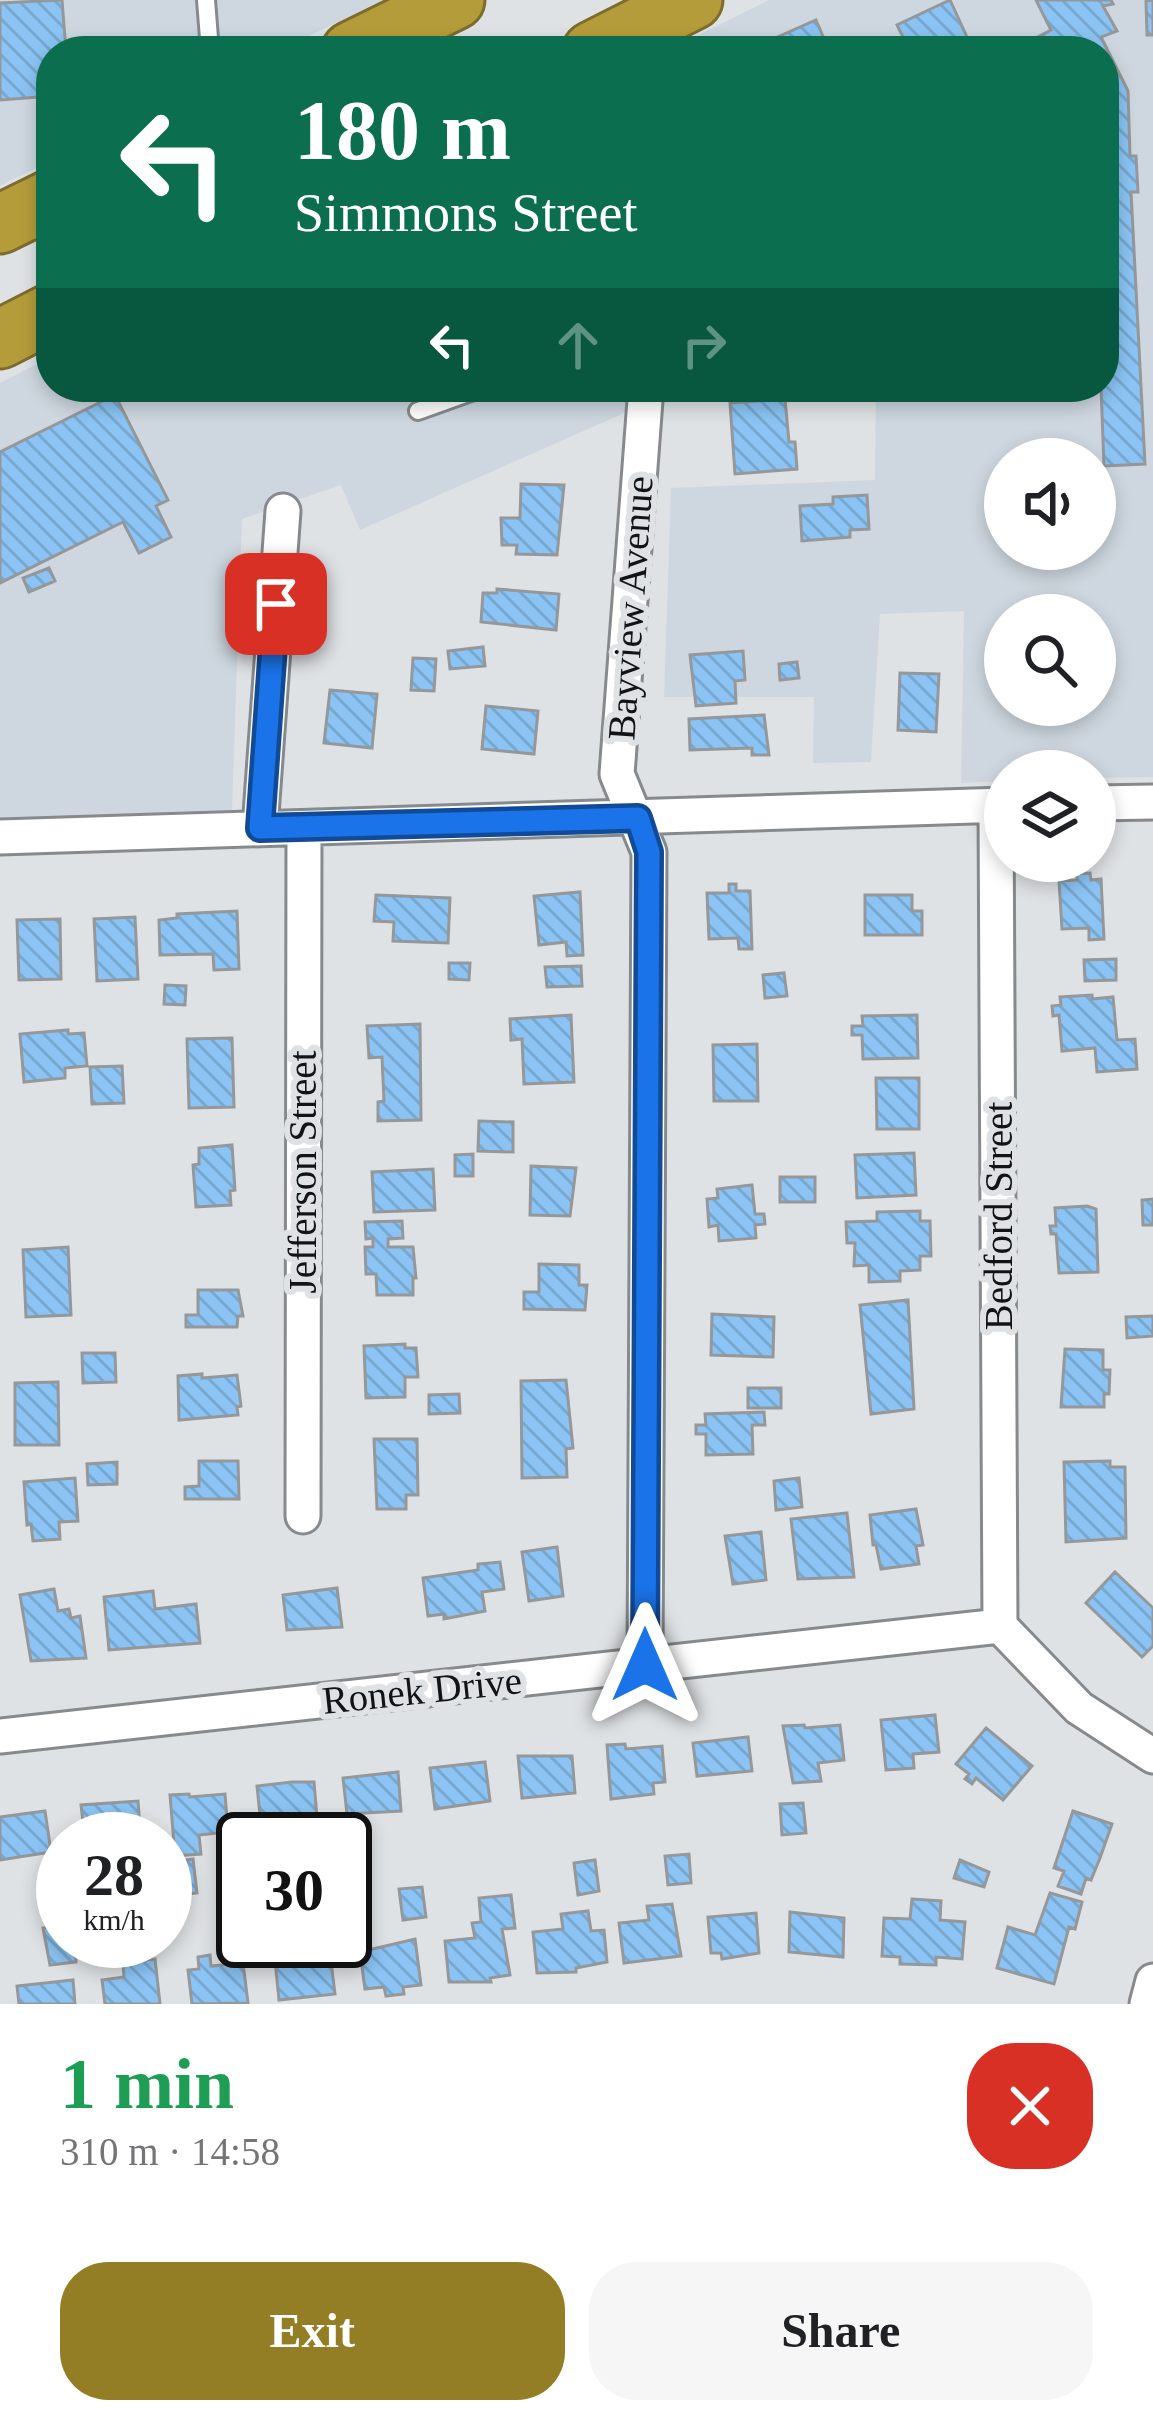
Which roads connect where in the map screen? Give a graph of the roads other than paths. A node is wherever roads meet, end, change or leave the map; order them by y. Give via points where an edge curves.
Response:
1 (206, 0) edge
2 (455, 0) edge
3 (679, 20) edge
4 (210, 36) edge
5 (382, 36) edge
6 (634, 36) edge
7 (36, 206) edge
8 (0, 224) edge
9 (36, 321) edge
10 (0, 339) edge
11 (443, 402) edge
12 (645, 402) edge
13 (418, 411) dead end
14 (283, 511) dead end
15 (1153, 802) edge
16 (1116, 803) edge
17 (984, 807) edge
18 (638, 818) junction
19 (260, 828) junction
20 (304, 828) junction
21 (0, 837) edge
22 (1000, 882) edge
23 (303, 1516) dead end
24 (1000, 1626) junction
25 (645, 1665) junction
26 (0, 1736) edge
27 (1153, 1756) edge
28 (1153, 1981) edge
29 (1147, 2004) edge

1 - 4 lane
2 - 5 highway
3 - 6 highway
7 - 8 highway
9 - 10 highway
11 - 13 lane
12 - 18 street, Bayview Avenue via 617,774
14 - 19 street
15 - 16 street
17 - 18 street
18 - 20 street
18 - 25 street, Bayview Avenue via 649,852
19 - 20 street
19 - 21 street
20 - 23 street, Jefferson Street
22 - 24 street, Bedford Street
24 - 25 street, Ronek Drive
24 - 27 street via 1079,1708
25 - 26 street, Ronek Drive
28 - 29 street

